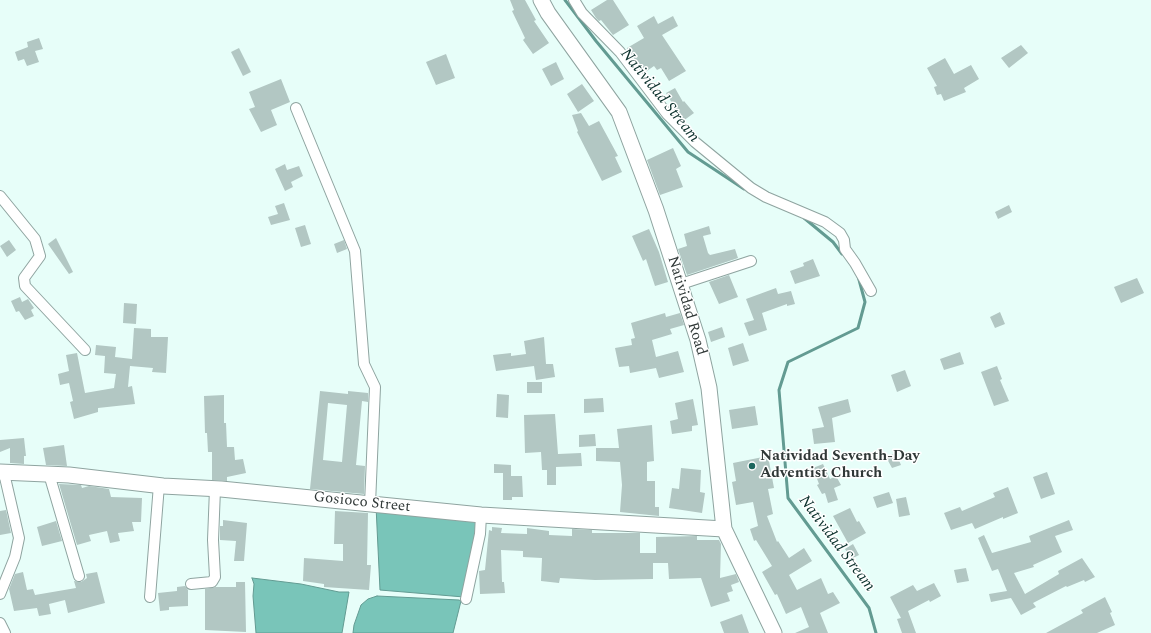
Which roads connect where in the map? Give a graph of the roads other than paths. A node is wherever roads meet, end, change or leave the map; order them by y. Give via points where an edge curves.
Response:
1 (541, 0) edge
2 (574, 0) edge
3 (296, 108) dead end
4 (0, 196) edge
5 (751, 261) dead end
6 (681, 284) junction
7 (871, 291) dead end
8 (85, 350) dead end
9 (2, 472) edge
10 (49, 474) junction
11 (159, 486) junction
12 (214, 489) junction
13 (370, 504) junction
14 (482, 515) junction
15 (724, 529) junction
16 (79, 576) dead end
17 (191, 584) dead end
18 (0, 594) edge
19 (150, 597) dead end
20 (466, 598) dead end
21 (0, 623) edge
22 (5, 633) edge
23 (774, 633) edge

1 - 6 street, Natividad Road via 618,112
2 - 7 street via 582,13 620,52 667,114 695,142 751,188 825,222 840,233 844,240 844,249
3 - 13 street via 355,251 364,364 375,387
4 - 8 street via 35,239 40,256 24,278 25,286
5 - 6 street
6 - 15 street, Natividad Road via 709,388
9 - 10 street, Gosioco Street
9 - 18 street via 19,538
10 - 11 street, Gosioco Street
10 - 16 street
11 - 12 street, Gosioco Street
11 - 19 street
12 - 13 street, Gosioco Street
12 - 17 street via 215,577 212,582
13 - 14 street, Gosioco Street
14 - 15 street, Gosioco Street
14 - 20 street
15 - 23 street, Natividad Road
21 - 22 street

